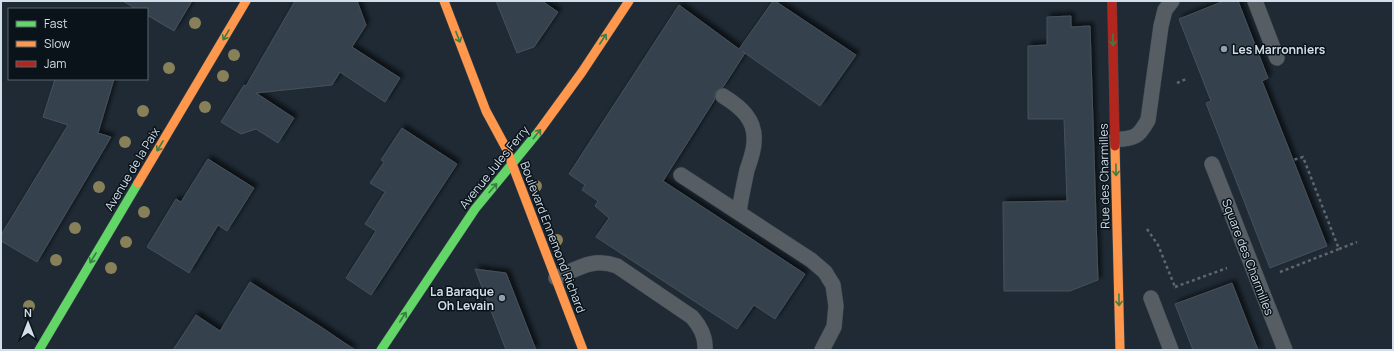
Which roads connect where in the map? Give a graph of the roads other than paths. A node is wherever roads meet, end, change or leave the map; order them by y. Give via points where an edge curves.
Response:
1 (246, 1) edge
2 (444, 1) edge
3 (628, 1) edge
4 (1112, 1) edge
5 (1172, 1) edge
6 (1255, 1) edge
7 (1276, 58) dead end
8 (723, 96) dead end
9 (1115, 140) junction
10 (1212, 164) dead end
11 (512, 165) junction
12 (681, 175) dead end
13 (739, 212) junction
14 (556, 278) junction
15 (1151, 298) road end
16 (38, 350) edge
17 (381, 350) edge
18 (583, 350) edge
19 (705, 350) edge
20 (822, 350) edge
21 (1120, 350) edge
22 (1171, 350) edge
23 (1285, 350) edge

1 -> 16 street, Avenue de la Paix
2 -> 11 street, Boulevard Ennemond Richard via 486,111 500,135
11 -> 3 street, Avenue Jules Ferry via 545,124
4 -> 9 street, Rue des Charmilles
5 - 9 lane via 1165,10 1161,26 1148,120 1141,133 1133,138
6 - 7 lane
8 - 13 lane via 744,111 753,130 754,142
9 -> 21 street, Rue des Charmilles
10 - 23 lane, Square des Charmilles
11 - 14 street, Boulevard Ennemond Richard
17 -> 11 street, Avenue Jules Ferry via 475,209
12 - 13 lane
13 - 20 lane via 825,272 832,285 836,306 834,327
14 - 18 street, Boulevard Ennemond Richard
14 - 19 lane via 593,262 616,266 692,317 699,325
15 - 22 lane

